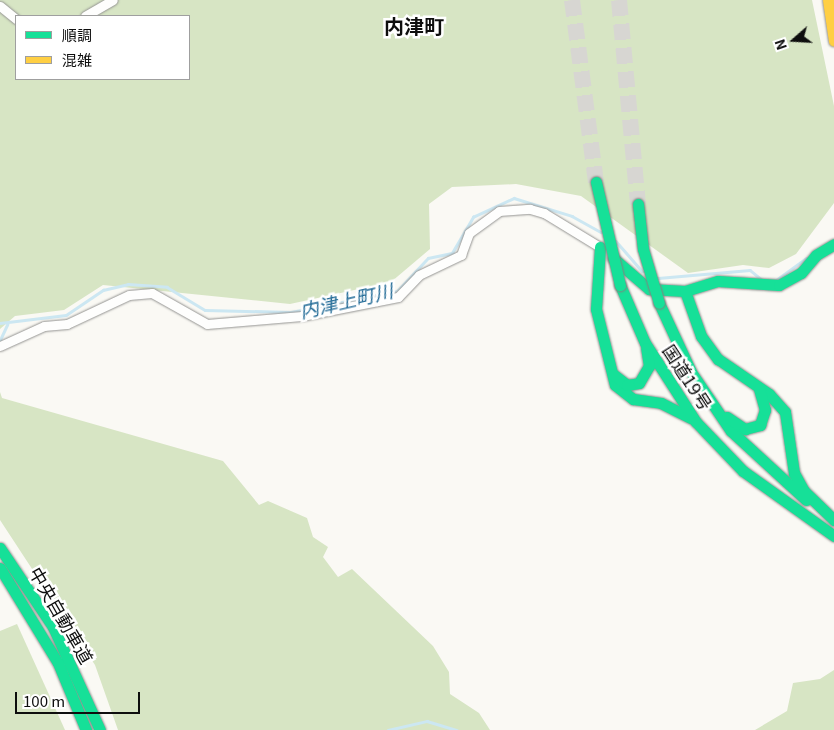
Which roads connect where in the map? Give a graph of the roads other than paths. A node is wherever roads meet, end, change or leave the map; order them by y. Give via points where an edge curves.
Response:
1 (113, 0) edge
2 (828, 0) edge
3 (0, 6) edge
4 (87, 15) edge
5 (15, 18) edge
6 (834, 41) edge
7 (596, 182) tunnel mouth
8 (638, 204) tunnel mouth
9 (834, 244) edge
10 (600, 248) junction
11 (684, 292) junction
12 (645, 343) junction
13 (0, 346) edge
14 (610, 371) junction
15 (759, 389) junction
16 (710, 402) junction
17 (696, 422) junction
18 (834, 520) edge
19 (834, 536) edge
20 (0, 548) edge
21 (0, 568) edge
22 (86, 730) edge
23 (100, 730) edge

1 - 4 street
2 - 6 main road
3 - 5 street
7 - 12 main road, 国道19号, bridge via 620,286
8 - 16 main road, 国道19号, bridge via 643,249 658,303 672,338
9 - 11 main road via 816,255 801,273 778,285 718,281
10 - 11 main road via 649,289
10 - 13 street via 544,213 530,209 498,212 468,233 461,255 419,275 398,297 302,316 207,324 152,293 129,295 67,324 44,326
10 - 14 main road via 596,309
11 - 15 main road via 710,349 728,370
12 - 14 main road via 649,366 639,383 628,385
12 - 17 main road, 国道19号
14 - 17 main road via 624,394 660,403
15 - 16 main road via 764,418 753,428 738,427
15 - 18 main road via 785,412 794,473 804,491
16 - 18 main road, 国道19号 via 756,458
17 - 19 main road, 国道19号 via 756,482
20 - 23 main road, 中央自動車道 via 53,627
21 - 22 main road, 中央自動車道 via 58,663

